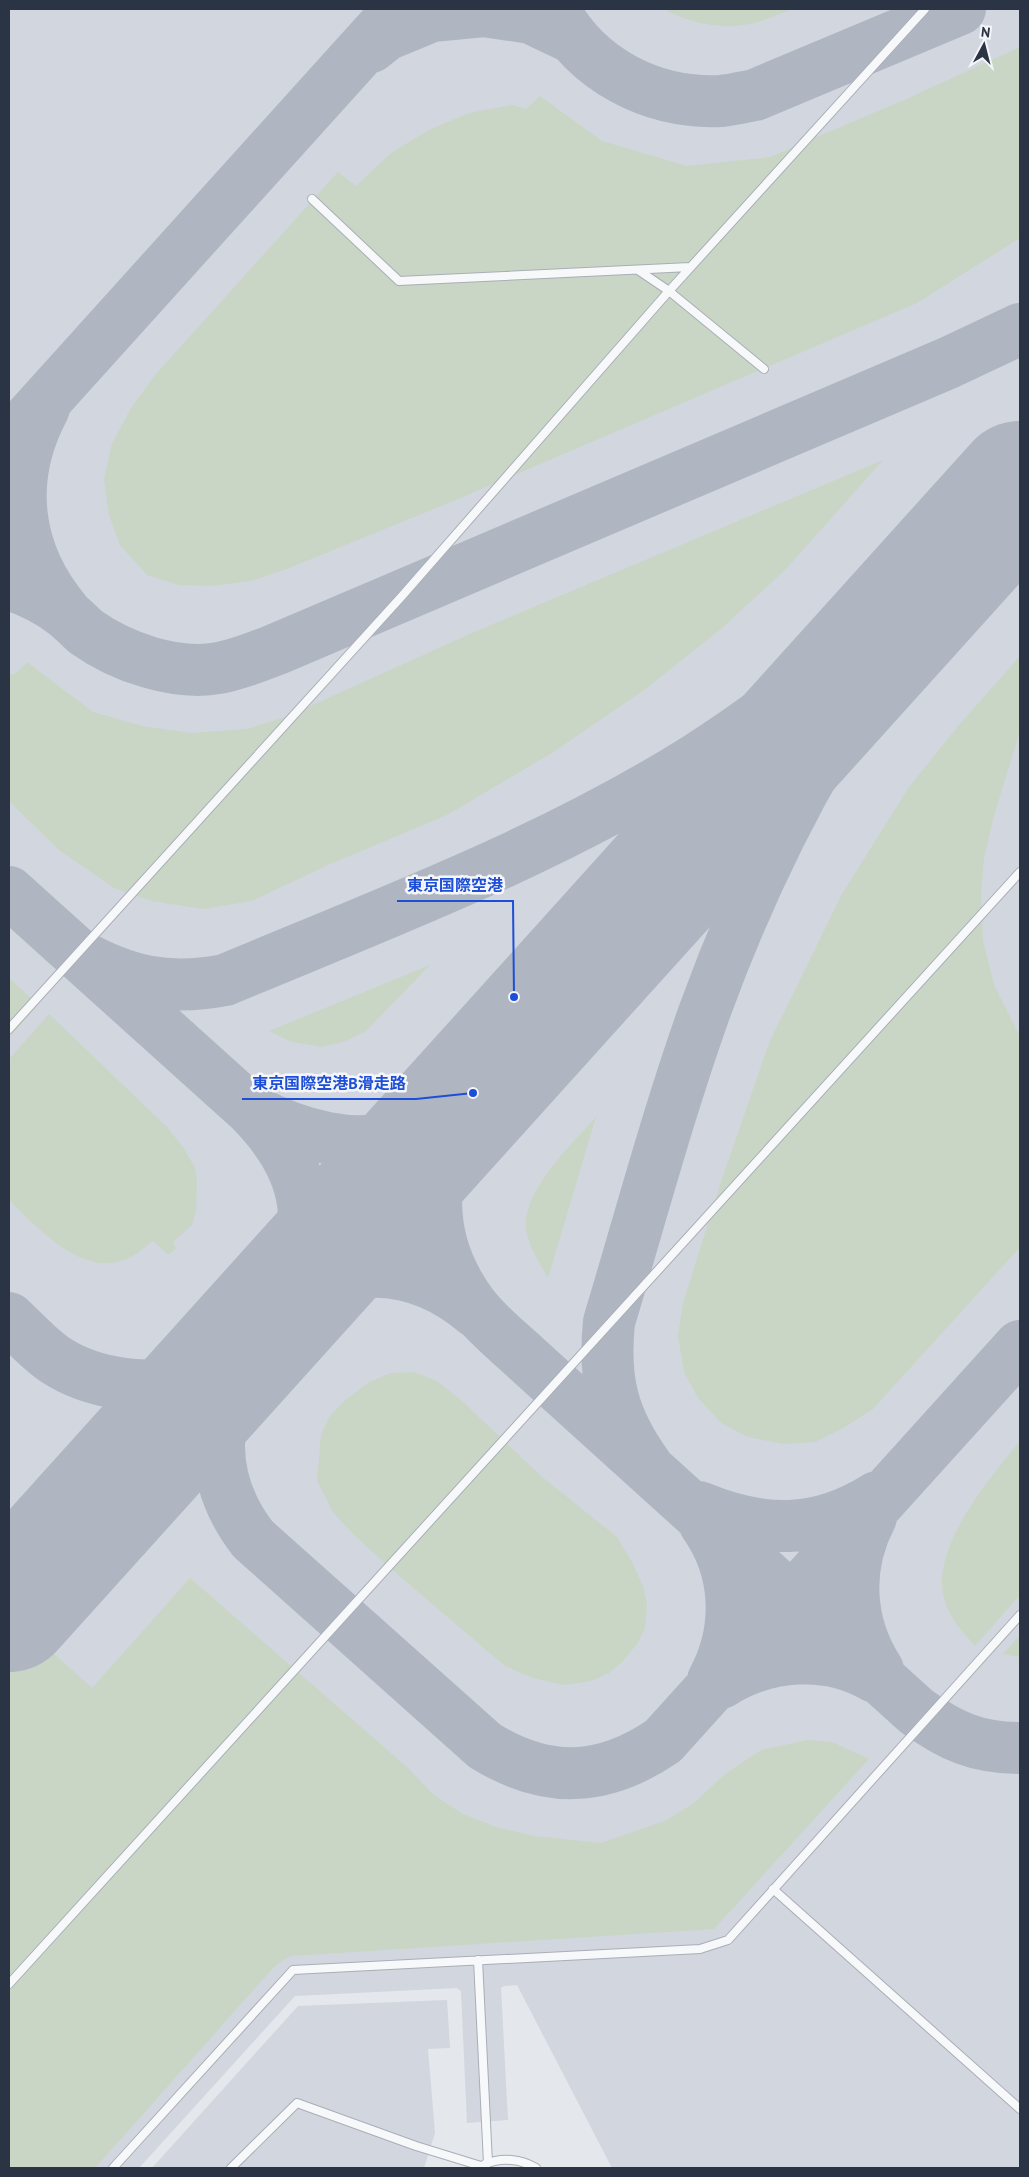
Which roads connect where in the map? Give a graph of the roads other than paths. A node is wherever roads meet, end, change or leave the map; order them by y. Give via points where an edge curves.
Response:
1 (925, 9) edge
2 (312, 199) dead end
3 (690, 267) junction
4 (638, 270) junction
5 (669, 291) junction
6 (764, 369) dead end
7 (1020, 872) edge
8 (9, 1029) edge
9 (1020, 1615) edge
10 (774, 1889) junction
11 (478, 1960) junction
12 (9, 1984) edge
13 (1020, 2109) edge
14 (483, 2166) edge
15 (114, 2168) edge
16 (231, 2168) edge
17 (536, 2168) edge

1 - 3 lane
2 - 4 lane via 399,281
3 - 4 lane
3 - 5 lane
4 - 5 lane
5 - 6 lane
5 - 8 lane via 402,596
7 - 12 lane
9 - 10 lane
10 - 11 lane via 728,1940 700,1949
10 - 13 lane
11 - 14 lane
11 - 15 lane via 293,1970
14 - 16 lane via 416,2146 297,2103
14 - 17 lane via 506,2159 526,2162

